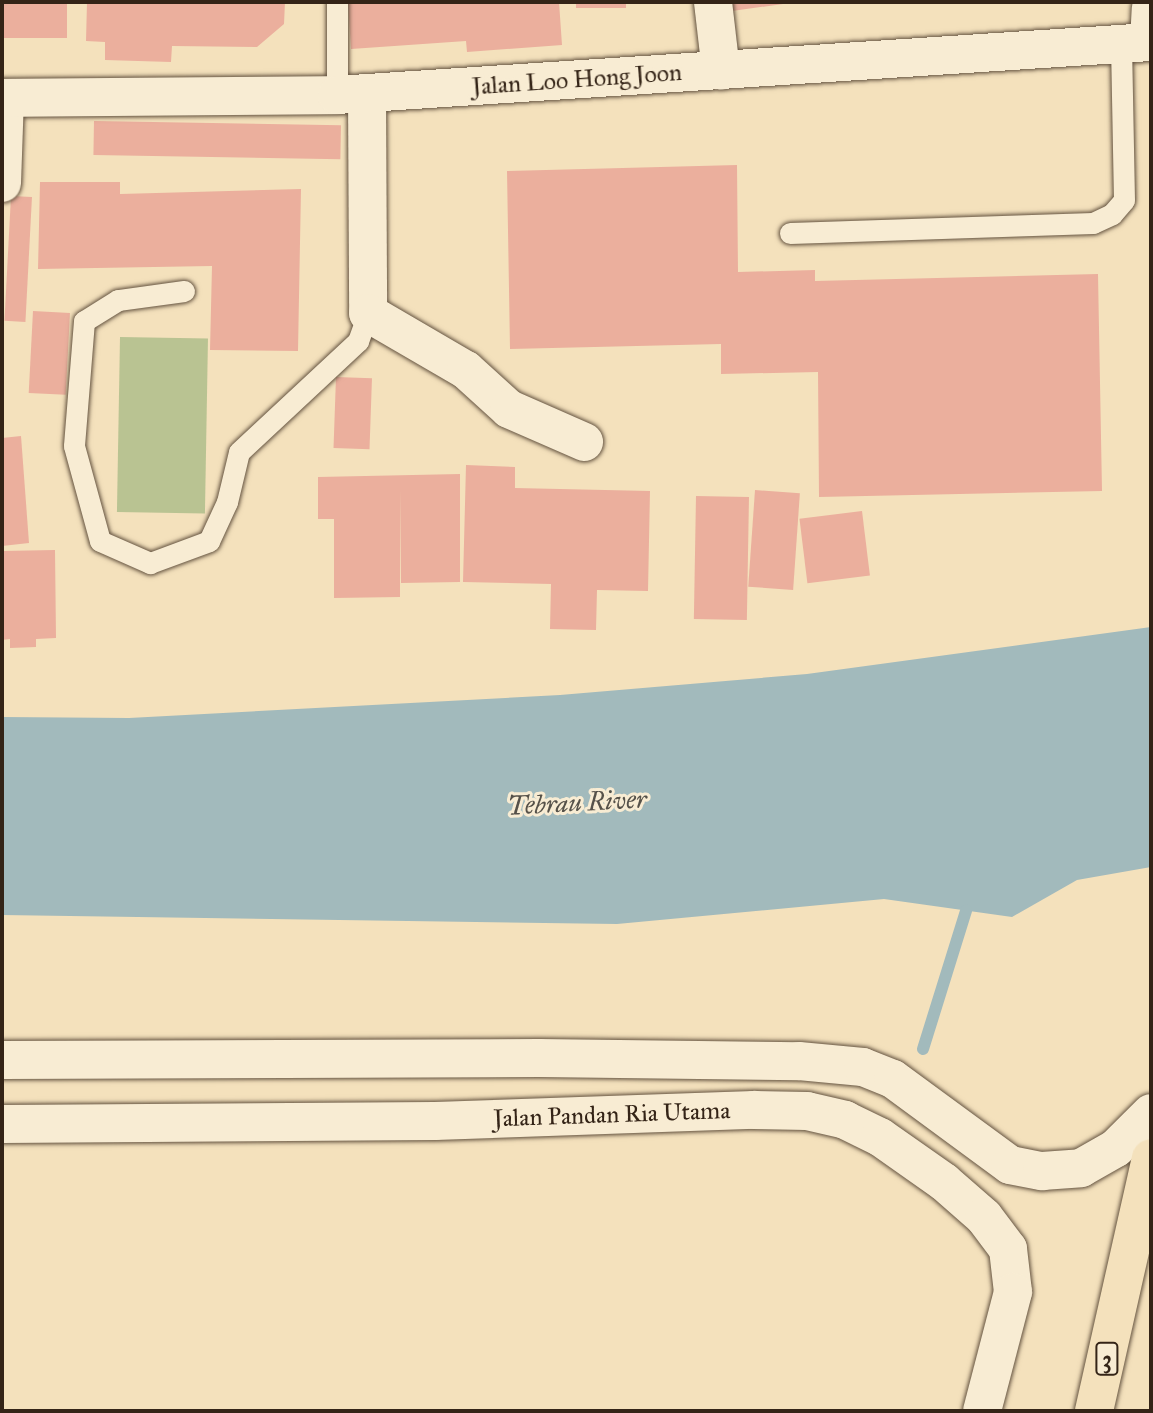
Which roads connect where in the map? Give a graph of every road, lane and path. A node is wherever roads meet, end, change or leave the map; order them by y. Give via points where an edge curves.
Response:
1 (337, 2) edge
2 (713, 2) edge
3 (1143, 34) edge
4 (721, 71) junction
5 (352, 94) junction
6 (3, 98) edge
7 (2, 183) edge
8 (790, 233) dead end
9 (184, 290) dead end
10 (368, 313) junction
11 (584, 442) dead end
12 (633, 1059) junction
13 (2, 1060) edge
14 (1151, 1113) edge
15 (632, 1116) junction
16 (2, 1124) edge
17 (1151, 1158) edge
18 (982, 1411) edge
19 (1094, 1411) edge

1 - 5 lane
2 - 4 street
3 - 4 street, Jalan Loo Hong Joon
3 - 8 lane via 1124,200 1112,214 1093,223
4 - 5 street, Jalan Loo Hong Joon
5 - 6 street, Jalan Loo Hong Joon
5 - 10 street
6 - 7 street
9 - 10 lane via 118,300 84,321 74,446 100,541 150,563 209,541 226,502 239,452 358,341
10 - 11 street via 466,370 509,409
12 - 13 street, Jalan Pandan Ria Utama
12 - 14 street, Jalan Pandan Ria Utama via 799,1061 863,1067 912,1091 1010,1165 1042,1171 1081,1168 1116,1148
12 - 15 street
15 - 16 street, Jalan Pandan Ria Utama
15 - 18 street, Jalan Pandan Ria Utama via 807,1111 845,1120 880,1137 944,1182 984,1217 1007,1249 1012,1267 1009,1314
17 - 19 highway, 3

